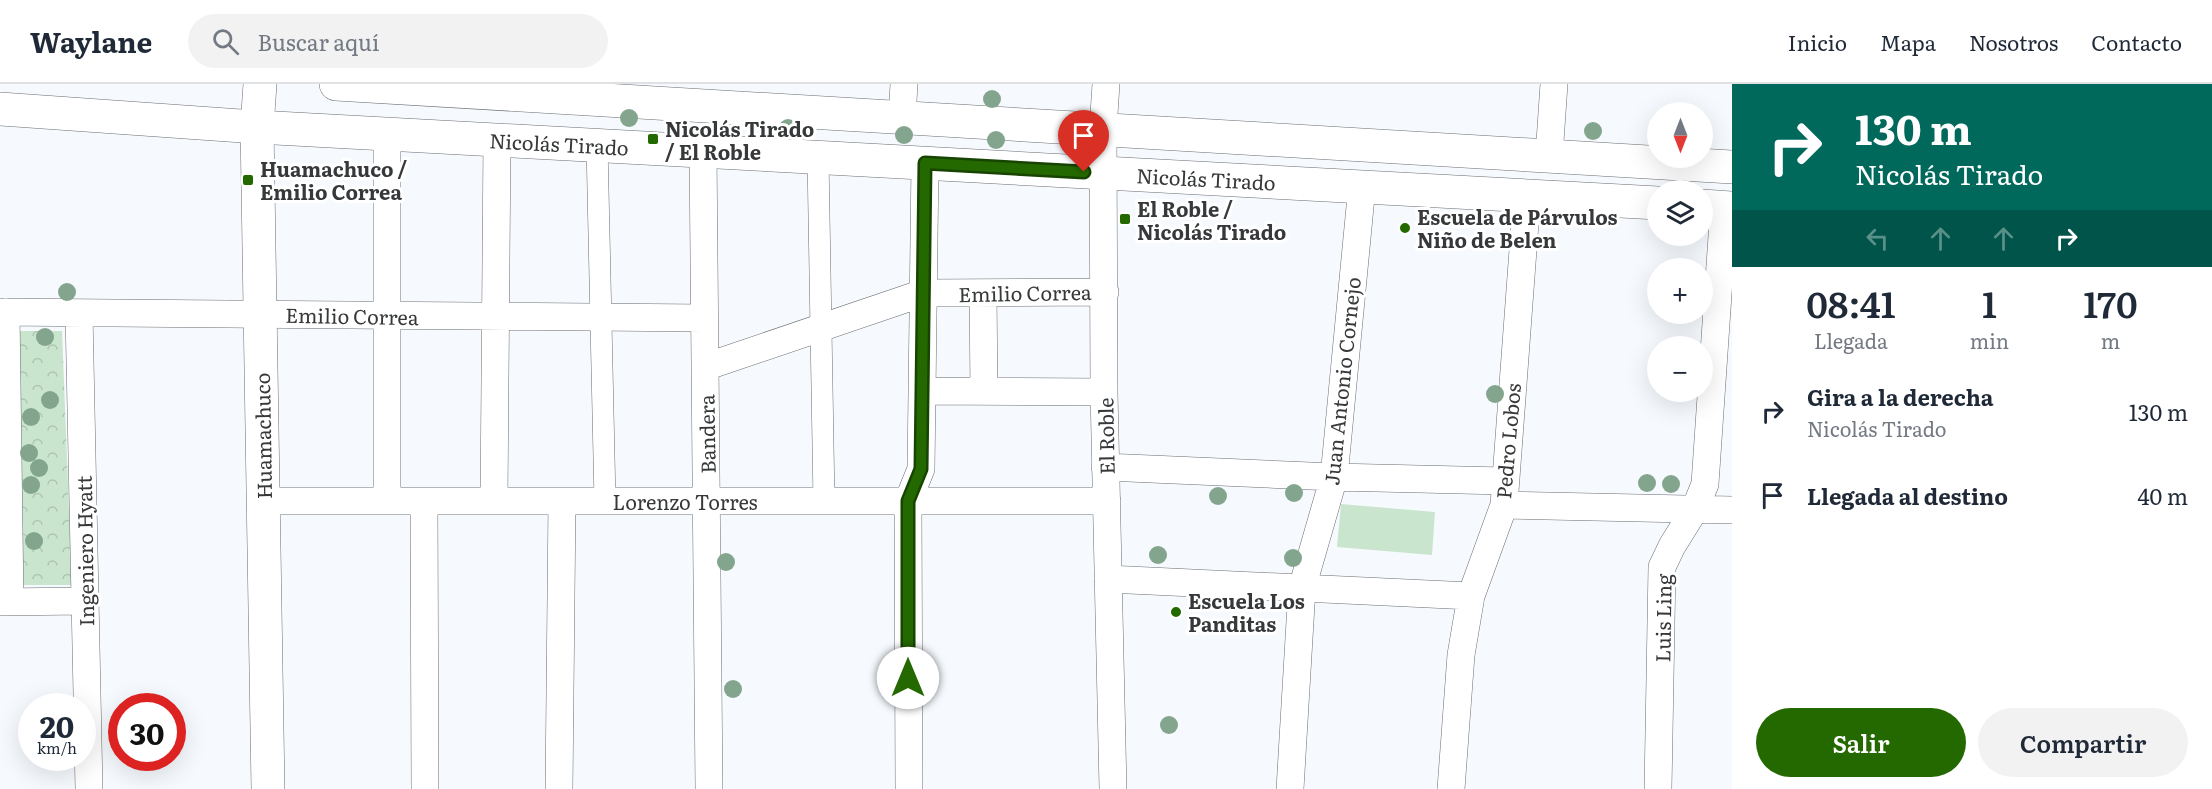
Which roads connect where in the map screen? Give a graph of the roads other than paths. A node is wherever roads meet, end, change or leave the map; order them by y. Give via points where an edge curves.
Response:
1 (260, 84) edge
2 (336, 84) edge
3 (904, 84) edge
4 (1106, 84) edge
5 (1554, 84) edge
6 (709, 95) edge
7 (0, 109) edge
8 (902, 118) junction
9 (257, 127) junction
10 (1103, 129) junction
11 (387, 134) junction
12 (497, 140) junction
13 (597, 146) junction
14 (703, 151) junction
15 (1549, 156) junction
16 (818, 158) junction
17 (925, 163) junction
18 (1732, 167) edge
19 (1103, 174) junction
20 (1362, 186) junction
21 (1527, 196) junction
22 (1647, 202) edge
23 (1720, 207) edge
24 (1104, 292) junction
25 (923, 293) junction
26 (983, 293) junction
27 (3, 312) edge
28 (79, 313) junction
29 (260, 314) junction
30 (387, 315) junction
31 (495, 316) junction
32 (600, 317) junction
33 (704, 318) junction
34 (822, 326) junction
35 (705, 367) junction
36 (922, 391) junction
37 (984, 391) junction
38 (1104, 392) junction
39 (1105, 467) junction
40 (1334, 477) junction
41 (1504, 493) junction
42 (263, 501) junction
43 (387, 501) junction
44 (424, 501) junction
45 (494, 501) junction
46 (562, 501) junction
47 (605, 501) junction
48 (706, 501) junction
49 (824, 501) junction
50 (908, 501) junction
51 (1107, 501) junction
52 (1695, 509) junction
53 (1732, 510) edge
54 (1108, 579) junction
55 (1302, 588) junction
56 (1471, 596) junction
57 (86, 601) junction
58 (5, 602) edge
59 (89, 789) edge
60 (268, 789) edge
61 (425, 789) edge
62 (559, 789) edge
63 (709, 789) edge
64 (909, 789) edge
65 (1113, 789) edge
66 (1290, 789) edge
67 (1451, 789) edge
68 (1658, 789) edge

1 - 9 main road, Huamachuco
2 - 6 main road
3 - 8 street
4 - 10 street, El Roble
5 - 15 street
6 - 8 main road
7 - 9 main road, Nicolás Tirado
8 - 10 main road
9 - 11 main road, Nicolás Tirado
9 - 29 main road, Huamachuco
10 - 15 main road
10 - 19 street, El Roble
11 - 12 main road, Nicolás Tirado
11 - 30 street
12 - 13 main road, Nicolás Tirado
12 - 31 street
13 - 14 main road, Nicolás Tirado
13 - 32 street
14 - 16 main road, Nicolás Tirado
14 - 33 street, Bandera
15 - 18 main road
16 - 17 main road, Nicolás Tirado
16 - 34 street
17 - 19 main road, Nicolás Tirado
17 - 25 street
19 - 20 main road, Nicolás Tirado
19 - 24 street, El Roble
20 - 21 main road, Nicolás Tirado
20 - 40 street, Juan Antonio Cornejo
21 - 22 main road, Nicolás Tirado
21 - 41 street, Pedro Lobos
23 - 52 street, Luis Ling via 1705,484
24 - 26 street, Emilio Correa
24 - 38 street, El Roble
25 - 26 street, Emilio Correa
25 - 34 street, Emilio Correa
25 - 36 street
26 - 37 street
27 - 28 street, Emilio Correa
27 - 58 street
28 - 29 street, Emilio Correa
28 - 57 street, Ingeniero Hyatt
29 - 30 street, Emilio Correa
29 - 42 main road, Huamachuco
30 - 31 street, Emilio Correa
30 - 43 street
31 - 32 street, Emilio Correa
31 - 45 street
32 - 33 street, Emilio Correa
32 - 47 street
33 - 35 street, Bandera
34 - 35 street, Emilio Correa
34 - 49 street
35 - 48 street, Bandera
36 - 37 street
36 - 50 street via 921,469
37 - 38 street
38 - 39 street, El Roble
39 - 40 street
39 - 51 street, El Roble
40 - 41 street
40 - 55 street, Juan Antonio Cornejo
41 - 52 street
41 - 56 street, Pedro Lobos
42 - 43 street, Lorenzo Torres
42 - 60 main road, Huamachuco
43 - 44 street, Lorenzo Torres
44 - 45 street, Lorenzo Torres
44 - 61 street
45 - 46 street, Lorenzo Torres
46 - 47 street, Lorenzo Torres
46 - 62 street
47 - 48 street, Lorenzo Torres
48 - 49 street, Lorenzo Torres
48 - 63 street, Bandera
49 - 50 street, Lorenzo Torres
50 - 51 street, Lorenzo Torres
50 - 64 street
51 - 54 street, El Roble
52 - 53 street
52 - 68 street, Luis Ling via 1662,567
54 - 55 street
54 - 65 street, El Roble
55 - 56 street
55 - 66 street, Juan Antonio Cornejo
56 - 67 street, Pedro Lobos via 1461,655
57 - 58 street
57 - 59 street, Ingeniero Hyatt

